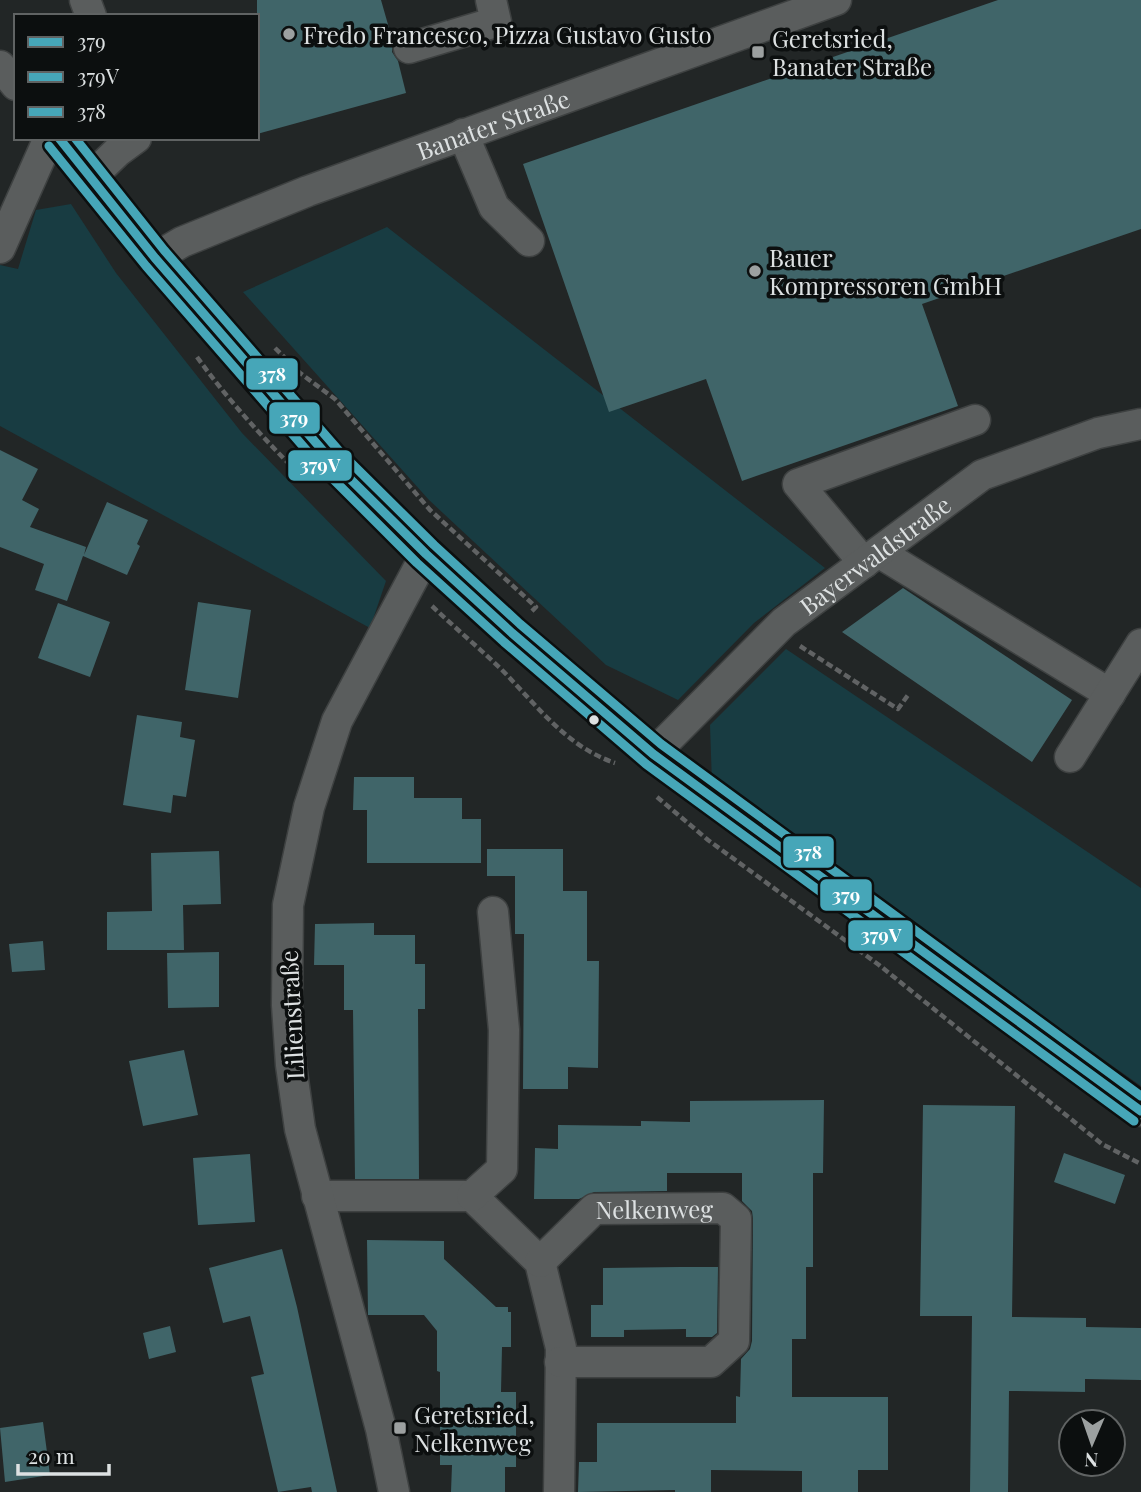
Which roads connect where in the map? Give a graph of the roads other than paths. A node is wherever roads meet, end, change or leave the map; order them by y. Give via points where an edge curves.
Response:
1 (491, 0) edge
2 (836, 0) edge
3 (409, 48) dead end
4 (0, 66) edge
5 (14, 83) edge
6 (463, 134) junction
7 (48, 140) edge
8 (61, 140) edge
9 (133, 140) edge
10 (90, 178) junction
11 (529, 242) dead end
12 (0, 248) edge
13 (155, 258) junction
14 (975, 420) dead end
15 (1141, 424) edge
16 (426, 554) junction
17 (872, 558) junction
18 (1141, 643) edge
19 (1110, 694) junction
20 (653, 754) junction
21 (1070, 757) dead end
22 (493, 912) dead end
23 (1141, 1111) edge
24 (317, 1196) junction
25 (472, 1196) junction
26 (540, 1262) junction
27 (560, 1362) junction
28 (394, 1492) edge
29 (559, 1492) edge

1 - 3 street via 496,22
2 - 6 street, Banater Straße
4 - 5 street
6 - 11 street via 494,207
6 - 13 street, Banater Straße via 214,228
7 - 12 street
8 - 10 street
9 - 10 street
10 - 13 street
13 - 16 street via 297,422
14 - 17 street via 797,484
15 - 17 street, Bayerwaldstraße via 1098,433 982,475
16 - 20 street
16 - 24 street, Lilienstraße via 337,721 309,807 288,905 291,1065 300,1129
17 - 19 street
17 - 20 street, Bayerwaldstraße via 776,629
18 - 19 street
19 - 21 street
20 - 23 street
22 - 25 street via 504,1030 502,1168
24 - 25 street
24 - 28 street, Lilienstraße
25 - 26 street
26 - 27 street via 561,1348
26 - 27 street, Nelkenweg via 594,1209 723,1208 736,1219 734,1342 710,1362
27 - 29 street

